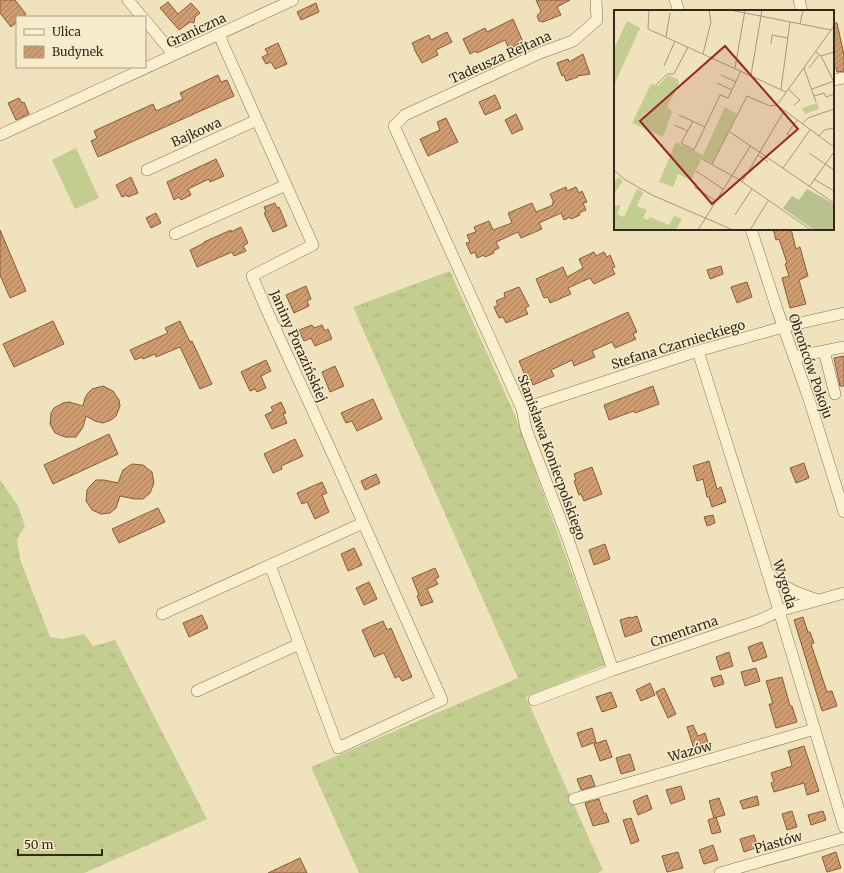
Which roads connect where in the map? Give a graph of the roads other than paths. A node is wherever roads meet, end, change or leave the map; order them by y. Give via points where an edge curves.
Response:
1 (128, 0) edge
2 (293, 0) edge
3 (596, 0) edge
4 (675, 0) edge
5 (799, 0) edge
6 (679, 10) edge
7 (802, 10) edge
8 (141, 16) edge
9 (146, 21) edge
10 (220, 34) junction
11 (174, 56) junction
12 (844, 78) edge
13 (834, 80) edge
14 (256, 120) junction
15 (394, 126) joint
16 (0, 135) edge
17 (147, 170) dead end
18 (286, 186) junction
19 (751, 230) edge
20 (175, 234) dead end
21 (844, 313) edge
22 (783, 326) junction
23 (844, 346) edge
24 (698, 351) junction
25 (824, 351) junction
26 (794, 357) junction
27 (835, 394) dead end
28 (522, 409) junction
29 (844, 512) edge
30 (363, 523) junction
31 (270, 565) junction
32 (767, 571) junction
33 (844, 593) edge
34 (818, 600) junction
35 (779, 611) junction
36 (162, 614) dead end
37 (299, 644) junction
38 (613, 670) junction
39 (197, 691) dead end
40 (534, 700) dead end
41 (815, 729) junction
42 (574, 799) dead end
43 (844, 827) edge
44 (844, 838) edge
45 (720, 873) edge

1 - 8 street
2 - 10 street, Graniczna
3 - 15 street, Tadeusza Rejtana via 597,20 573,41 405,115
4 - 6 street
5 - 7 street
9 - 11 street
10 - 11 street, Graniczna
10 - 14 street, Janiny Porazińskiej
11 - 16 street, Graniczna
12 - 13 street
14 - 17 street, Bajkowa
14 - 18 street, Janiny Porazińskiej
15 - 28 street, Stanisława Koniecpolskiego
18 - 20 street
18 - 30 street, Janiny Porazińskiej via 313,245 252,276
19 - 22 street, Obrońców Pokoju
21 - 22 street, Stefana Czarnieckiego
22 - 24 street, Stefana Czarnieckiego
22 - 26 street, Obrońców Pokoju
23 - 25 street
24 - 28 street, Stefana Czarnieckiego
24 - 32 street, Wygoda
25 - 26 street
25 - 27 street
26 - 29 street, Obrońców Pokoju
28 - 38 street, Stanisława Koniecpolskiego via 526,429 568,539
30 - 31 street
30 - 37 street, Janiny Porazińskiej via 442,700 338,748
31 - 36 street
31 - 37 street
32 - 34 street via 790,590
32 - 35 street, Wygoda
33 - 34 street, Cmentarna
34 - 35 street, Cmentarna
35 - 38 street, Cmentarna via 760,620
35 - 41 street, Wygoda
37 - 39 street
38 - 40 street, Cmentarna
41 - 42 street, Wazów
41 - 43 street, Wygoda
44 - 45 street, Piastów

